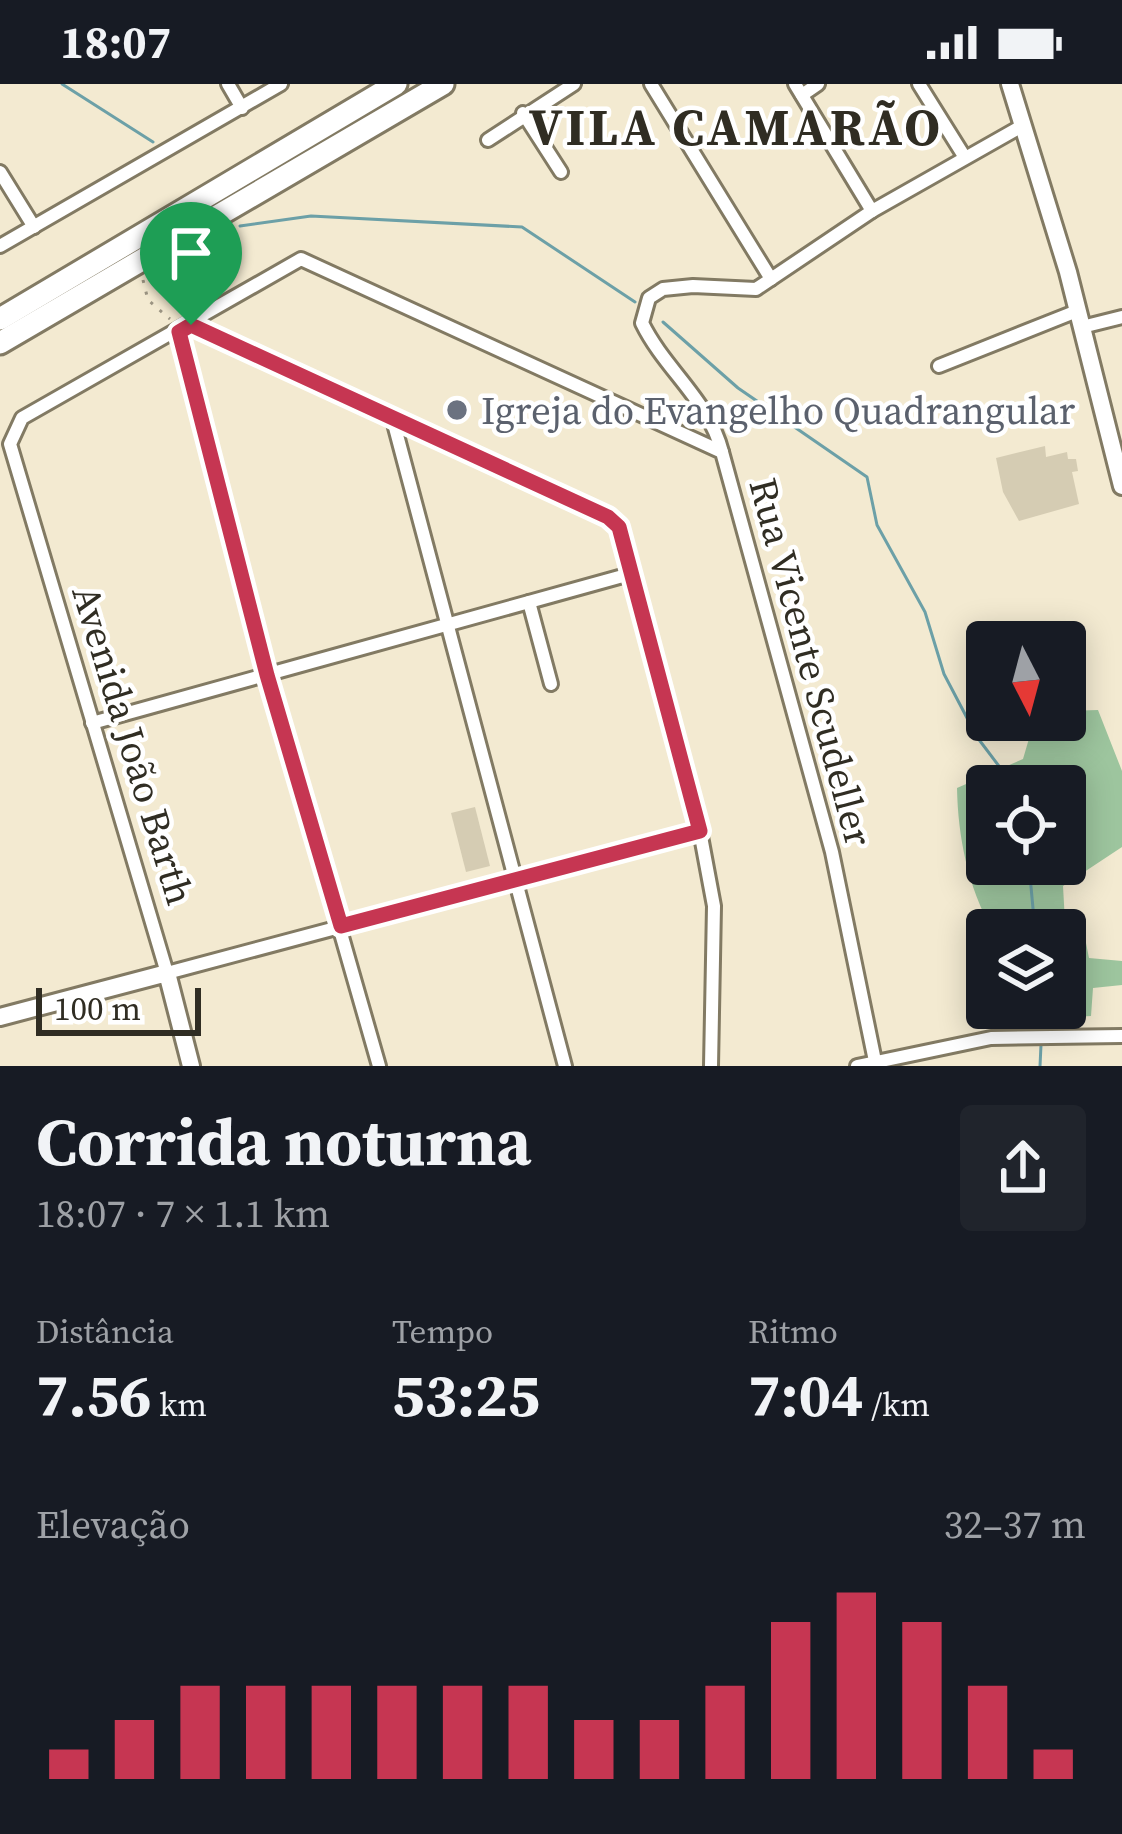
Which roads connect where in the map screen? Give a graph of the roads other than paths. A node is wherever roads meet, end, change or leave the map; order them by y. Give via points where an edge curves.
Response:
1 (227, 84) edge
2 (280, 84) edge
3 (395, 84) edge
4 (443, 84) edge
5 (574, 84) edge
6 (651, 84) edge
7 (818, 84) edge
8 (919, 84) edge
9 (1010, 84) edge
10 (798, 89) edge
11 (242, 108) junction
12 (523, 113) junction
13 (1022, 126) junction
14 (488, 140) dead end
15 (964, 156) junction
16 (0, 172) edge
17 (561, 172) dead end
18 (872, 211) junction
19 (34, 226) junction
20 (0, 246) edge
21 (771, 279) junction
22 (1122, 316) edge
23 (1080, 319) junction
24 (185, 328) junction
25 (3, 337) edge
26 (939, 366) dead end
27 (393, 420) junction
28 (722, 452) junction
29 (1122, 486) edge
30 (630, 574) junction
31 (529, 602) junction
32 (449, 624) junction
33 (267, 675) junction
34 (551, 684) dead end
35 (92, 723) junction
36 (700, 831) junction
37 (517, 879) junction
38 (341, 926) junction
39 (167, 973) junction
40 (0, 1017) edge
41 (1122, 1036) edge
42 (875, 1060) junction
43 (191, 1066) edge
44 (379, 1066) edge
45 (565, 1066) edge
46 (711, 1066) edge
47 (857, 1066) edge

1 - 11 street
2 - 11 street
3 - 25 highway
4 - 25 highway
5 - 12 street
6 - 21 street
7 - 10 street
8 - 15 street
9 - 13 main road
10 - 18 street
11 - 19 street
12 - 14 street
12 - 17 street
13 - 15 street
13 - 23 main road
15 - 18 street
16 - 19 street
18 - 21 street
19 - 20 street
21 - 28 street via 756,289 663,290 644,311 656,351 713,418
22 - 23 street
23 - 26 street
23 - 29 main road
24 - 27 street
24 - 28 street, Rua Vicente Scudeller via 301,259
24 - 33 street
24 - 35 street, Avenida João Barth via 22,418 10,444
27 - 30 street via 608,517 619,527
27 - 32 street
28 - 42 street, Rua Vicente Scudeller via 832,852
30 - 31 street
30 - 36 street
31 - 32 street
31 - 34 street
32 - 33 street
32 - 37 street
33 - 35 street
33 - 38 street
35 - 39 street, Avenida João Barth
36 - 37 street
36 - 46 street via 713,906
37 - 38 street
37 - 45 street
38 - 39 street
38 - 44 street
39 - 40 main road
39 - 43 main road, Avenida João Barth
41 - 42 street via 991,1038
42 - 47 street

